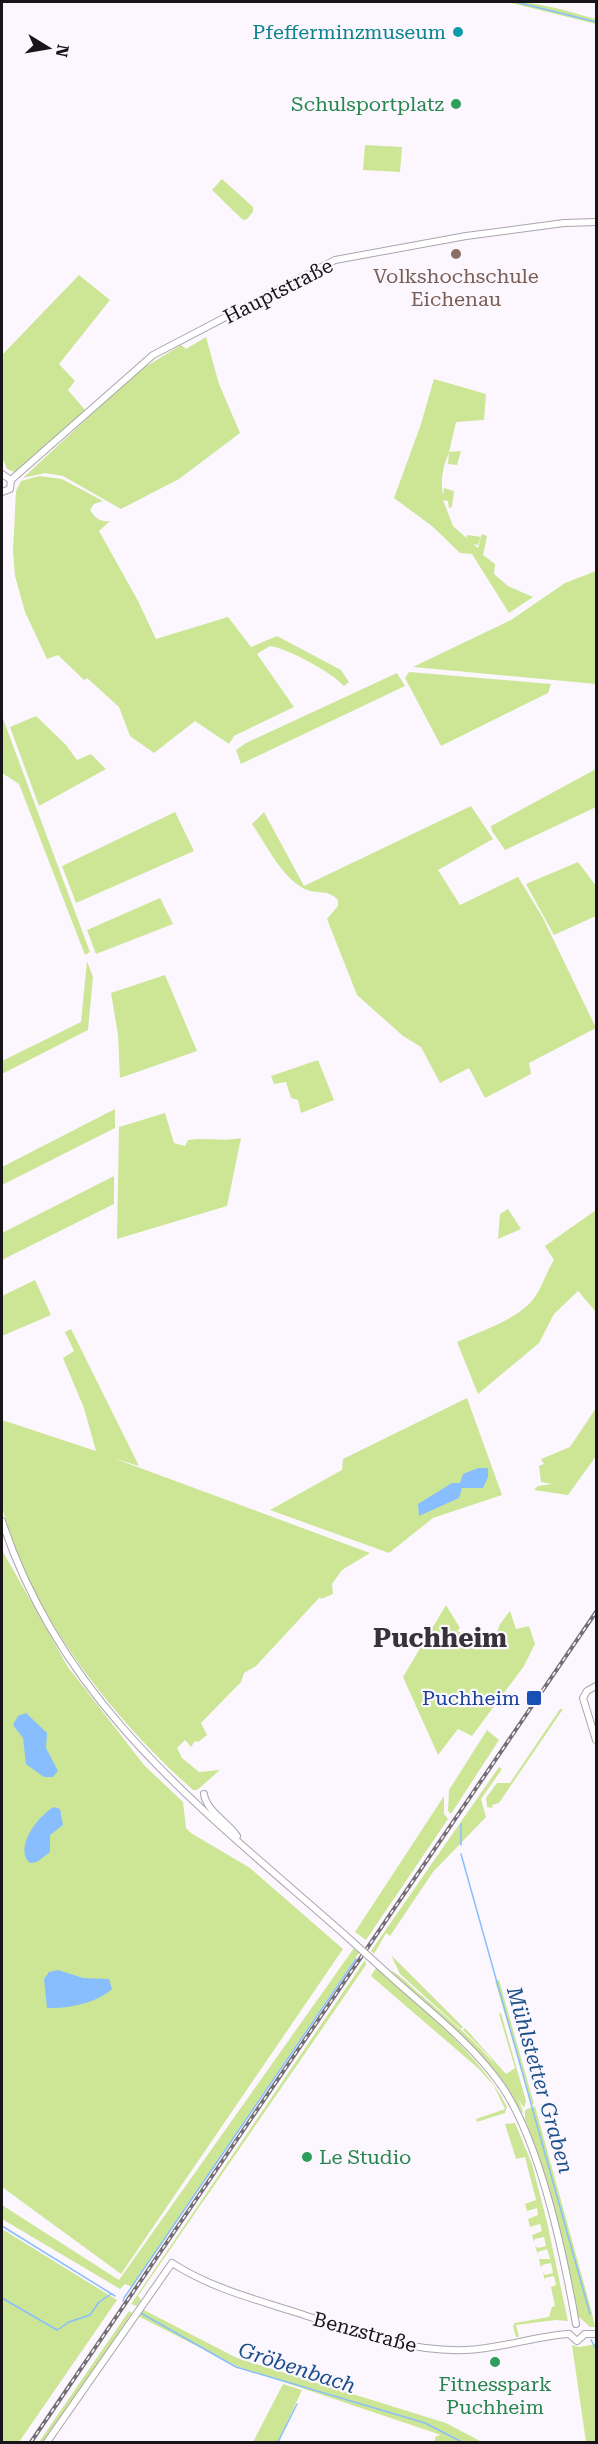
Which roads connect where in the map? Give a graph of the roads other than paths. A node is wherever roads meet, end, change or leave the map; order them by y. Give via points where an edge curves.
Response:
1 (597, 222) edge
2 (2, 474) edge
3 (11, 480) junction
4 (2, 492) edge
5 (2, 1521) edge
6 (597, 1686) edge
7 (597, 1740) edge
8 (204, 1794) dead end
9 (241, 1842) junction
10 (576, 2324) junction
11 (569, 2334) junction
12 (585, 2334) junction
13 (597, 2334) edge
14 (47, 2442) edge

1 - 3 street, Hauptstraße via 457,237 335,260 145,361
2 - 3 street
3 - 4 street, Hauptstraße via 10,489
5 - 9 street via 34,1597 78,1675 146,1755
6 - 7 street via 585,1694
8 - 9 street via 207,1804
9 - 10 street, bridge via 476,2054 498,2080 540,2173
10 - 11 street via 570,2327
10 - 12 street via 583,2327
11 - 12 street via 577,2341
11 - 14 street, Benzstraße via 478,2349 410,2347 229,2291 171,2263
12 - 13 street

